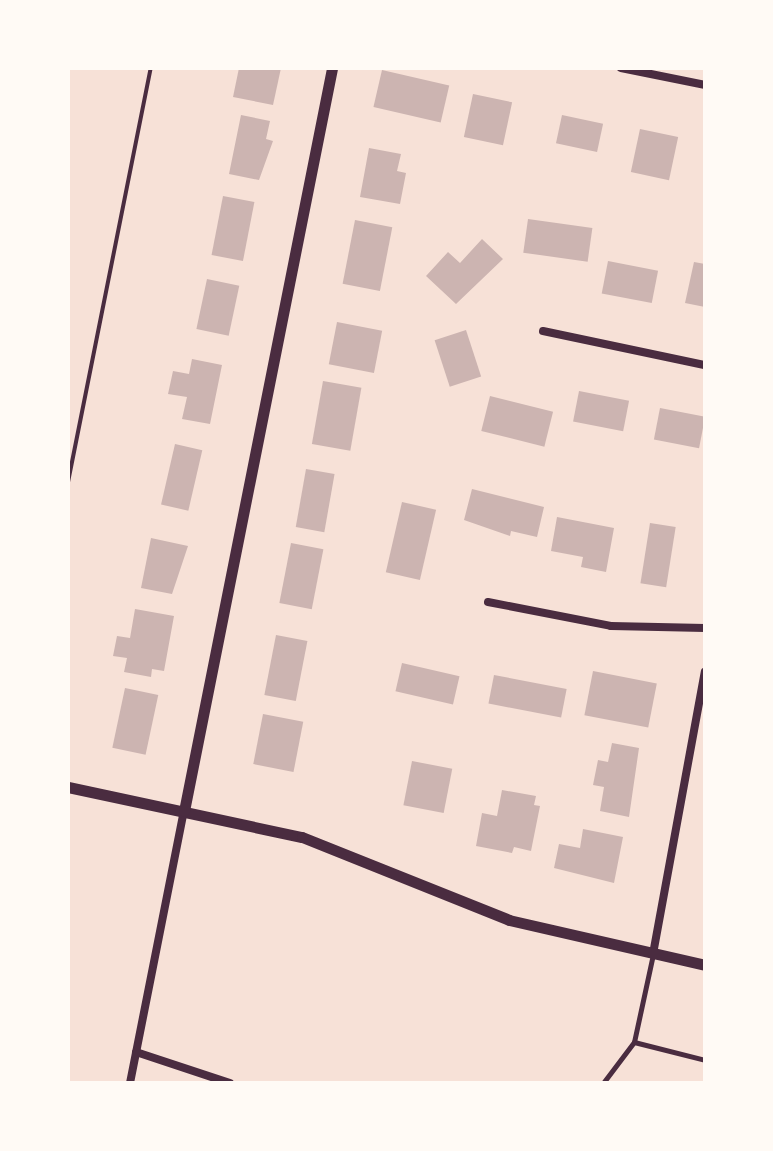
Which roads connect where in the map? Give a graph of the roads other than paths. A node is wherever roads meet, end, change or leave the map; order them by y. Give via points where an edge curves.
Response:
1 (332, 68) edge
2 (621, 68) edge
3 (705, 85) edge
4 (543, 331) dead end
5 (705, 365) edge
6 (488, 602) dead end
7 (705, 628) edge
8 (705, 672) edge
9 (68, 787) edge
10 (184, 811) junction
11 (653, 954) junction
12 (705, 965) edge
13 (634, 1042) junction
14 (136, 1052) junction
15 (705, 1060) edge
16 (130, 1083) edge
17 (230, 1083) edge
18 (603, 1083) edge

1 - 10 street
2 - 3 street
4 - 5 street
6 - 7 street via 611,626
8 - 11 street
9 - 10 street
10 - 11 street via 302,837 509,920
10 - 14 street
11 - 12 street
11 - 13 lane
13 - 15 lane
13 - 18 lane
14 - 16 street
14 - 17 street

